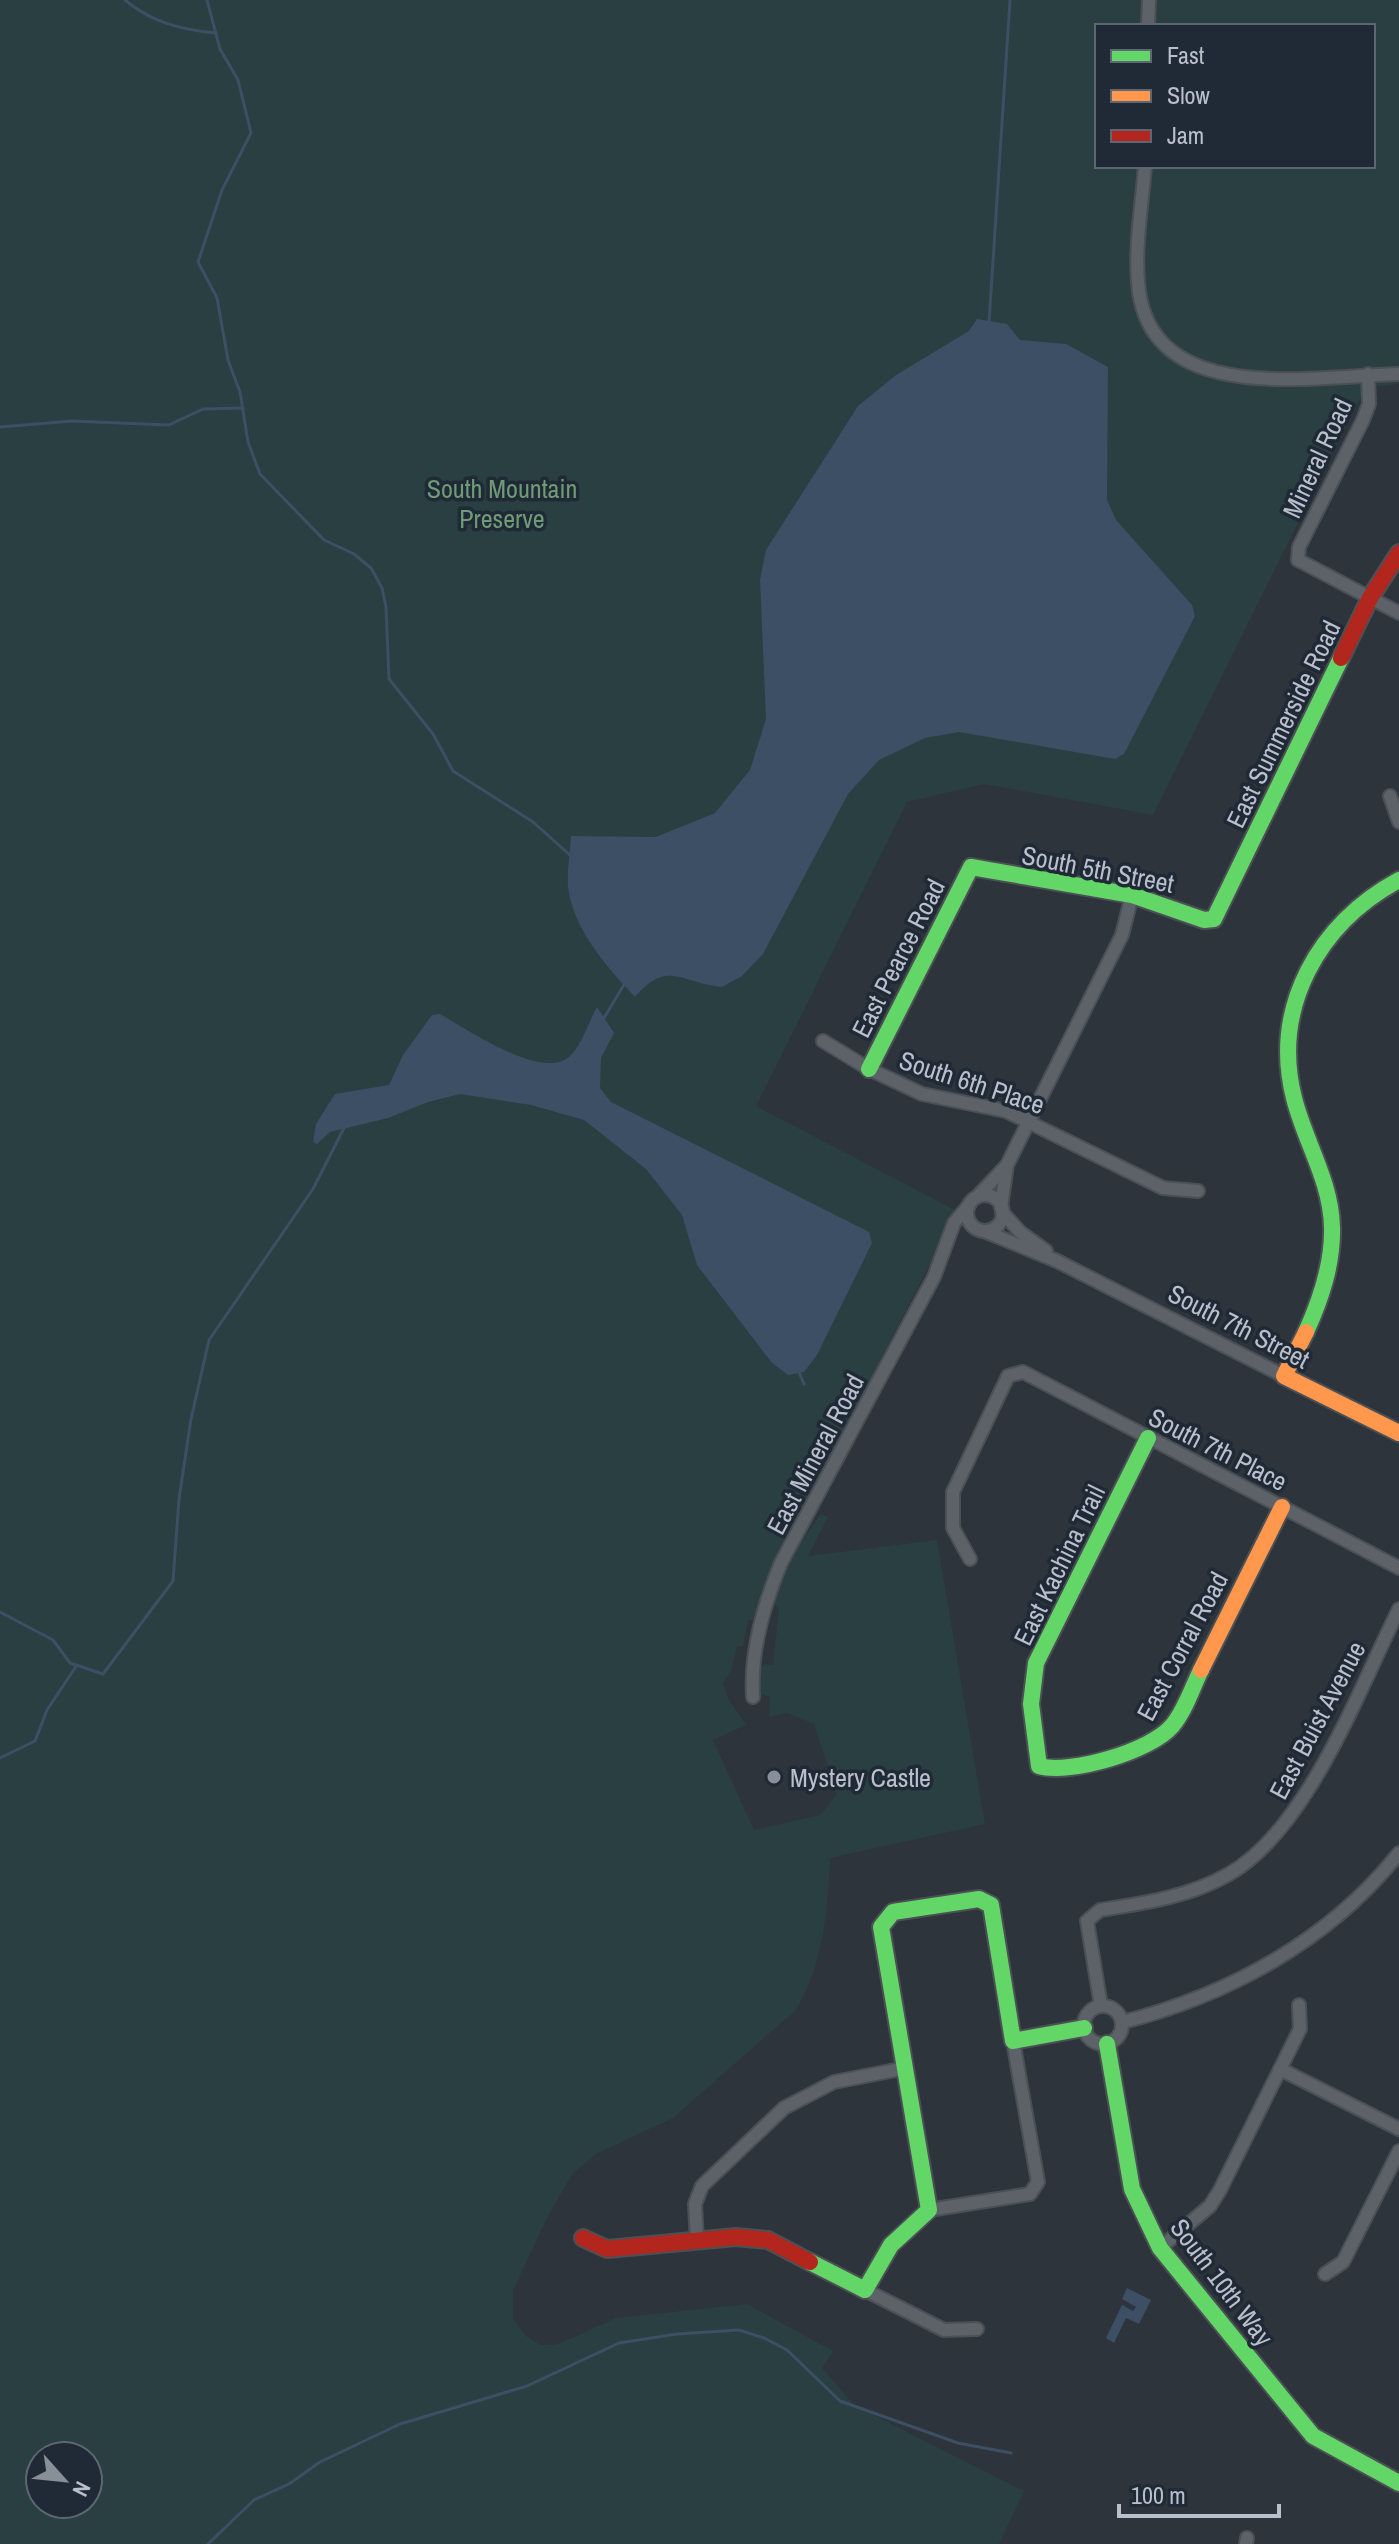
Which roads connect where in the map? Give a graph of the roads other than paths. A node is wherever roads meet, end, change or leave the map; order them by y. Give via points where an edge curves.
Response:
1 (1149, 0) edge
2 (1148, 24) edge
3 (1145, 168) edge
4 (1368, 374) junction
5 (1399, 374) edge
6 (1399, 553) edge
7 (1370, 598) junction
8 (1399, 613) edge
9 (1390, 796) dead end
10 (1399, 822) edge
11 (971, 867) joint
12 (1399, 880) edge
13 (1132, 895) junction
14 (1214, 919) joint
15 (823, 1041) dead end
16 (869, 1069) junction
17 (1029, 1121) junction
18 (1007, 1165) junction
19 (1198, 1191) dead end
20 (973, 1201) junction
21 (1002, 1210) junction
22 (978, 1228) junction
23 (948, 1242) junction
24 (1057, 1261) junction
25 (1284, 1376) junction
26 (1399, 1433) edge
27 (1148, 1438) junction
28 (1282, 1507) junction
29 (970, 1559) dead end
30 (1399, 1568) edge
31 (1399, 1609) edge
32 (753, 1697) dead end
33 (1039, 1766) joint
34 (1399, 1853) edge
35 (1299, 2005) dead end
36 (1101, 2006) junction
37 (1123, 2022) junction
38 (1084, 2028) junction
39 (1013, 2041) junction
40 (1107, 2044) junction
41 (906, 2068) junction
42 (1280, 2069) junction
43 (1399, 2129) edge
44 (1399, 2151) edge
45 (929, 2210) junction
46 (583, 2238) dead end
47 (697, 2242) junction
48 (1160, 2248) junction
49 (1325, 2274) dead end
50 (865, 2290) junction
51 (977, 2329) dead end
52 (1399, 2483) edge

1 - 2 street
3 - 4 street via 1138,284 1152,325 1170,351 1198,369 1230,375
4 - 5 street
4 - 7 street, Mineral Road via 1369,404 1363,420 1299,547 1298,560
6 - 7 street, East Summerside Road
7 - 8 street
7 - 14 street, East Summerside Road
9 - 10 street
11 - 13 street, South 5th Street
11 - 16 street, East Pearce Road
12 - 25 street via 1383,886 1331,931 1313,959 1293,1011 1290,1083 1328,1199 1332,1246 1320,1303
13 - 14 street, South 5th Street
13 - 17 street, East Mineral Road via 1122,935
15 - 16 street, South 6th Place
16 - 17 street, South 6th Place via 922,1094 1006,1111
17 - 18 street, East Mineral Road
17 - 19 street, South 6th Place via 1163,1188
18 - 20 street, East Mineral Road
18 - 21 street, East Mineral Road
20 - 21 street, South 7th Street via 991,1197
20 - 22 street via 967,1216
20 - 23 street, East Mineral Road via 954,1223
21 - 22 street via 998,1225
21 - 24 street, South 7th Street
22 - 23 street
22 - 24 street, South 7th Street
23 - 32 street, East Mineral Road via 769,1592 751,1668
24 - 25 street, South 7th Street
25 - 26 street, South 7th Street
27 - 28 street, South 7th Place
27 - 29 street, South 7th Place via 1023,1372 1008,1376 953,1492 953,1528
27 - 33 street, East Kachina Trail via 1036,1663 1031,1704
28 - 30 street, South 7th Place
28 - 33 street, East Corral Road via 1174,1724 1159,1740 1136,1751 1049,1769
31 - 36 street, East Buist Avenue via 1301,1804 1265,1848 1231,1874 1192,1891 1100,1910 1087,1921
34 - 37 street via 1360,1899 1291,1950 1223,1988
35 - 42 street via 1300,2029
36 - 37 street via 1112,2008
36 - 38 street via 1089,2011
37 - 40 street via 1117,2039
38 - 39 street
38 - 40 street via 1095,2043
39 - 41 street via 991,1905 979,1899 893,1912 881,1927
39 - 45 street via 1035,2189
40 - 48 street, South 10th Way via 1132,2189
41 - 45 street
41 - 47 street via 834,2082 784,2108 702,2186 695,2204
42 - 43 street
42 - 48 street via 1210,2206
44 - 49 street via 1343,2262
45 - 50 street via 905,2226
46 - 47 street via 607,2249
47 - 50 street via 768,2240
48 - 52 street, South 10th Way via 1313,2436
50 - 51 street via 944,2330

